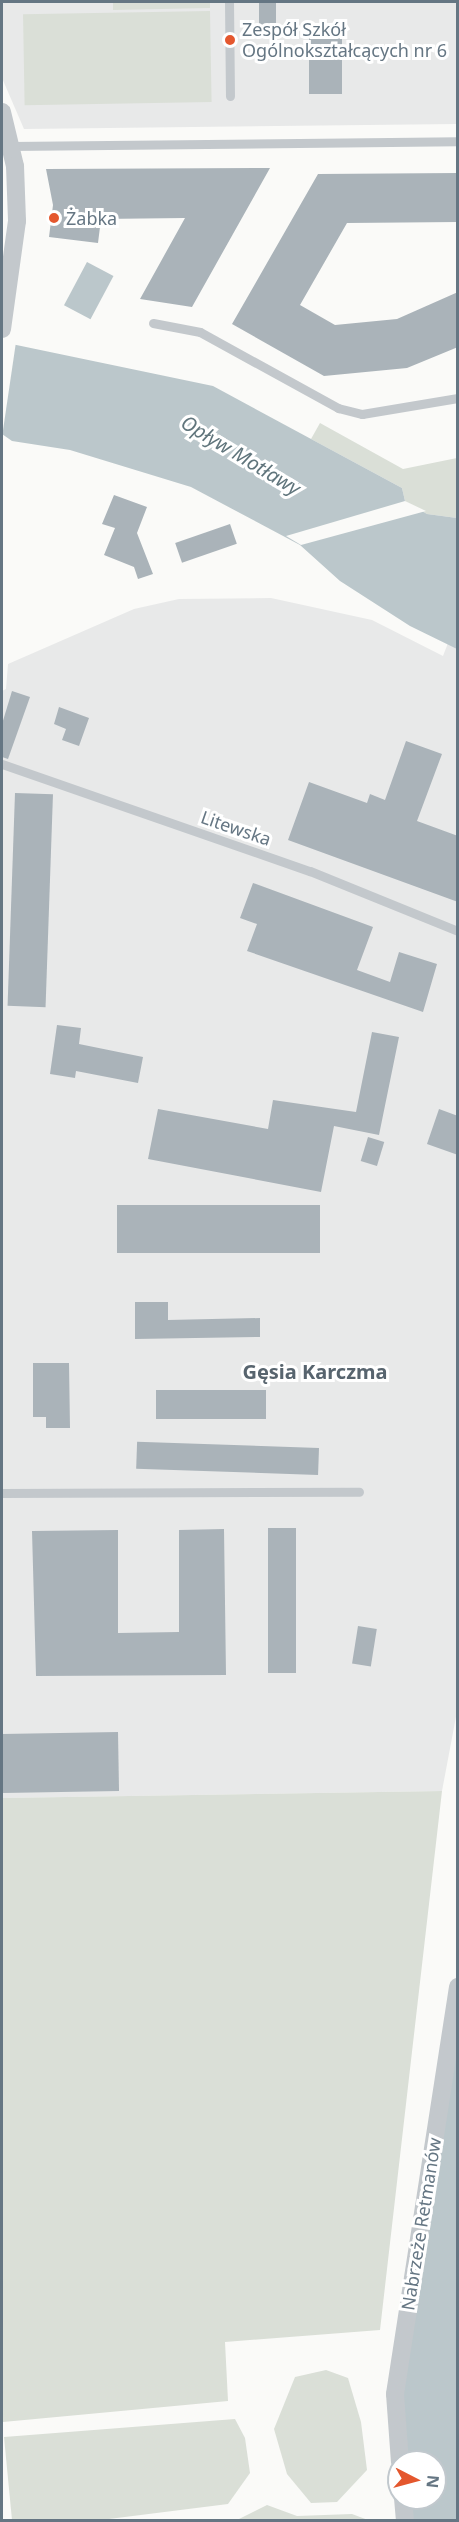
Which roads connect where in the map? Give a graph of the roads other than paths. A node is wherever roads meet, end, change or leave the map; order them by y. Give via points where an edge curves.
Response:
1 (229, 2) edge
2 (230, 96) dead end
3 (2, 112) edge
4 (458, 141) edge
5 (11, 146) junction
6 (153, 324) dead end
7 (2, 329) edge
8 (458, 399) edge
9 (2, 764) edge
10 (458, 931) edge
11 (359, 1492) dead end
12 (2, 1493) edge
13 (458, 1988) edge
14 (399, 2450) edge

1 - 2 lane
3 - 5 street
4 - 5 lane
5 - 7 street via 17,221
6 - 8 lane via 200,332 338,408 362,414
9 - 10 lane, Litewska via 310,871
11 - 12 lane
13 - 14 street, Nabrzeże Retmanów via 395,2394

